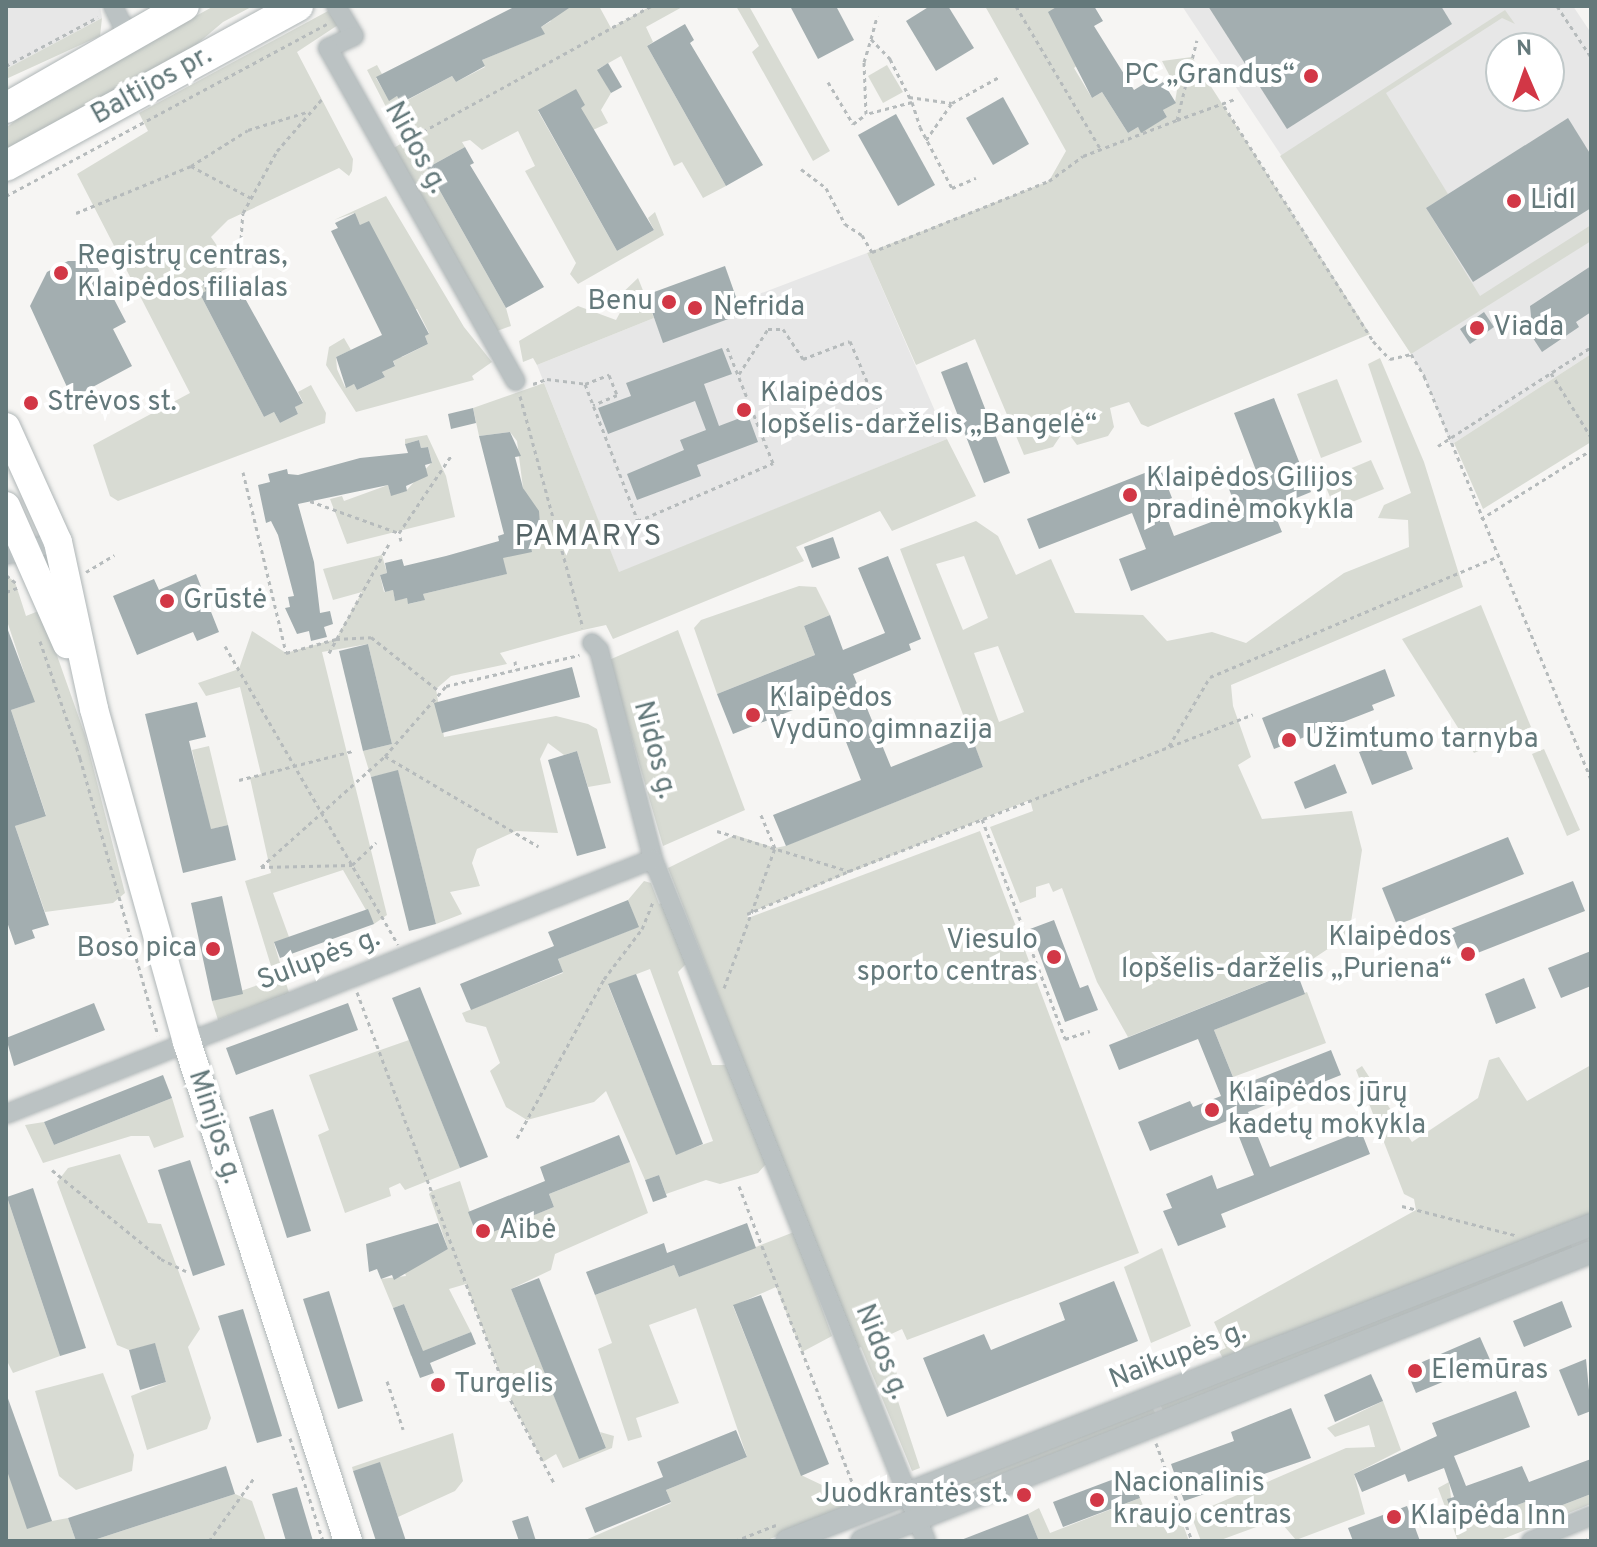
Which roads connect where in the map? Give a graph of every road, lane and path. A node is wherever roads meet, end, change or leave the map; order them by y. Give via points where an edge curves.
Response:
1 (184, 6) edge
2 (298, 6) edge
3 (651, 6) edge
4 (1016, 6) edge
5 (1557, 6) edge
6 (113, 7) edge
7 (339, 11) edge
8 (877, 16) dead end
9 (128, 37) junction
10 (871, 39) junction
11 (1197, 40) dead end
12 (1591, 57) edge
13 (6, 66) edge
14 (999, 77) dead end
15 (828, 82) dead end
16 (322, 99) dead end
17 (1235, 99) dead end
18 (911, 100) junction
19 (952, 103) junction
20 (1224, 106) junction
21 (6, 108) edge
22 (307, 112) junction
23 (866, 114) junction
24 (1177, 120) junction
25 (926, 140) junction
26 (1101, 150) junction
27 (385, 153) junction
28 (6, 166) edge
29 (191, 166) junction
30 (801, 169) dead end
31 (976, 178) dead end
32 (6, 196) edge
33 (251, 198) junction
34 (839, 212) junction
35 (76, 213) dead end
36 (830, 216) dead end
37 (241, 239) dead end
38 (726, 345) dead end
39 (1591, 347) edge
40 (1551, 373) junction
41 (739, 374) junction
42 (585, 384) junction
43 (518, 385) junction
44 (593, 405) junction
45 (885, 424) dead end
46 (6, 427) edge
47 (1591, 437) edge
48 (1448, 439) junction
49 (1438, 446) dead end
50 (1591, 450) edge
51 (451, 456) dead end
52 (243, 472) dead end
53 (310, 501) dead end
54 (6, 506) edge
55 (1481, 519) junction
56 (399, 533) junction
57 (401, 541) dead end
58 (58, 542) junction
59 (389, 544) dead end
60 (16, 552) edge
61 (1497, 557) junction
62 (336, 639) junction
63 (225, 646) dead end
64 (595, 646) junction
65 (329, 653) dead end
66 (515, 661) dead end
67 (516, 670) junction
68 (440, 692) junction
69 (94, 709) junction
70 (1253, 714) dead end
71 (1169, 746) junction
72 (353, 751) dead end
73 (385, 756) junction
74 (295, 766) junction
75 (1591, 779) edge
76 (239, 780) dead end
77 (760, 812) dead end
78 (323, 815) junction
79 (982, 819) junction
80 (717, 831) dead end
81 (376, 843) dead end
82 (538, 846) dead end
83 (775, 848) junction
84 (653, 859) junction
85 (352, 865) junction
86 (849, 871) junction
87 (667, 896) junction
88 (747, 914) junction
89 (405, 956) junction
90 (352, 977) junction
91 (715, 1018) junction
92 (1090, 1031) dead end
93 (187, 1042) junction
94 (6, 1114) edge
95 (517, 1138) dead end
96 (52, 1170) dead end
97 (739, 1186) dead end
98 (1402, 1206) dead end
99 (1584, 1228) edge
100 (1516, 1235) dead end
101 (1589, 1259) edge
102 (186, 1271) dead end
103 (387, 1381) dead end
104 (1150, 1428) junction
105 (403, 1429) dead end
106 (254, 1478) dead end
107 (554, 1483) dead end
108 (856, 1493) dead end
109 (908, 1494) junction
110 (1591, 1516) edge
111 (917, 1519) junction
112 (1591, 1538) edge
113 (209, 1541) edge
114 (348, 1541) edge
115 (787, 1541) edge
116 (862, 1541) edge
117 (926, 1541) edge
118 (1192, 1541) edge
119 (1531, 1541) edge
120 (1584, 1541) edge

1 - 9 highway, Baltijos pr.
2 - 28 highway, Baltijos pr.
3 - 27 path
4 - 26 path
5 - 12 path
6 - 9 street
6 - 13 path
7 - 27 street, Nidos g. via 354,36 328,48
7 - 32 path
8 - 10 path
9 - 21 highway, Baltijos pr.
10 - 18 path via 890,59
10 - 23 path via 864,62
11 - 24 path
14 - 19 path
15 - 23 path via 853,124
16 - 22 path
17 - 20 path
18 - 19 path
18 - 23 path
18 - 25 path
19 - 25 path
20 - 24 path
20 - 48 path via 1373,341 1390,359 1411,354
22 - 29 path via 248,130
22 - 33 path
24 - 26 path
25 - 31 path via 952,188
26 - 34 path via 1083,156 1049,181 872,252
27 - 43 street, Nidos g.
29 - 33 path
29 - 35 path
30 - 34 path via 826,188
33 - 37 path via 243,213
34 - 36 path
38 - 41 path
39 - 40 path
40 - 47 path
40 - 48 path
41 - 44 path via 773,463 638,521
41 - 45 path via 768,329 783,329 803,359 850,341
42 - 43 path via 547,379
42 - 44 path
42 - 44 path via 609,375 617,395
43 - 64 path via 583,630
46 - 58 main road, Minijos g.
48 - 49 path
48 - 55 path
50 - 55 path
51 - 56 path
52 - 62 path via 286,653
53 - 56 path
54 - 60 main road, Minijos g.
55 - 61 path
56 - 57 path
58 - 60 street
58 - 69 main road, Minijos g.
59 - 62 path
60 - 69 main road, Minijos g.
61 - 71 path via 1210,677
61 - 75 path
62 - 65 path
62 - 68 path via 371,637
63 - 74 path
64 - 67 path
64 - 84 street, Nidos g.
66 - 67 path
67 - 68 path
68 - 73 path
69 - 93 main road, Minijos g.
70 - 71 path
71 - 79 path
72 - 74 path
73 - 78 path
73 - 82 path
74 - 76 path
74 - 78 path
77 - 83 path
78 - 85 path
78 - 85 path via 261,867
79 - 86 path
79 - 92 path via 1065,1039
80 - 83 path
81 - 85 path
83 - 86 path
83 - 88 path
84 - 87 street, Nidos g.
84 - 89 street, Sulupės g.
85 - 89 path
86 - 88 path
87 - 91 street, Nidos g.
87 - 95 path via 652,903 642,929 604,979
88 - 91 path
89 - 90 street, Sulupės g.
90 - 93 street, Sulupės g.
90 - 107 path via 507,1393
91 - 109 street, Nidos g.
93 - 94 street, Sulupės g.
93 - 114 main road, Minijos g.
96 - 102 path via 161,1259
97 - 108 path
98 - 100 path
99 - 101 street
99 - 109 street, Naikupės g.
101 - 104 street, Naikupės g.
103 - 105 path
104 - 111 street, Naikupės g.
104 - 118 path
106 - 113 path
109 - 111 street, Nidos g.
109 - 115 street, Naikupės g.
110 - 119 street
111 - 116 street, Naikupės g.
111 - 117 street, Nidos g.
112 - 120 path

